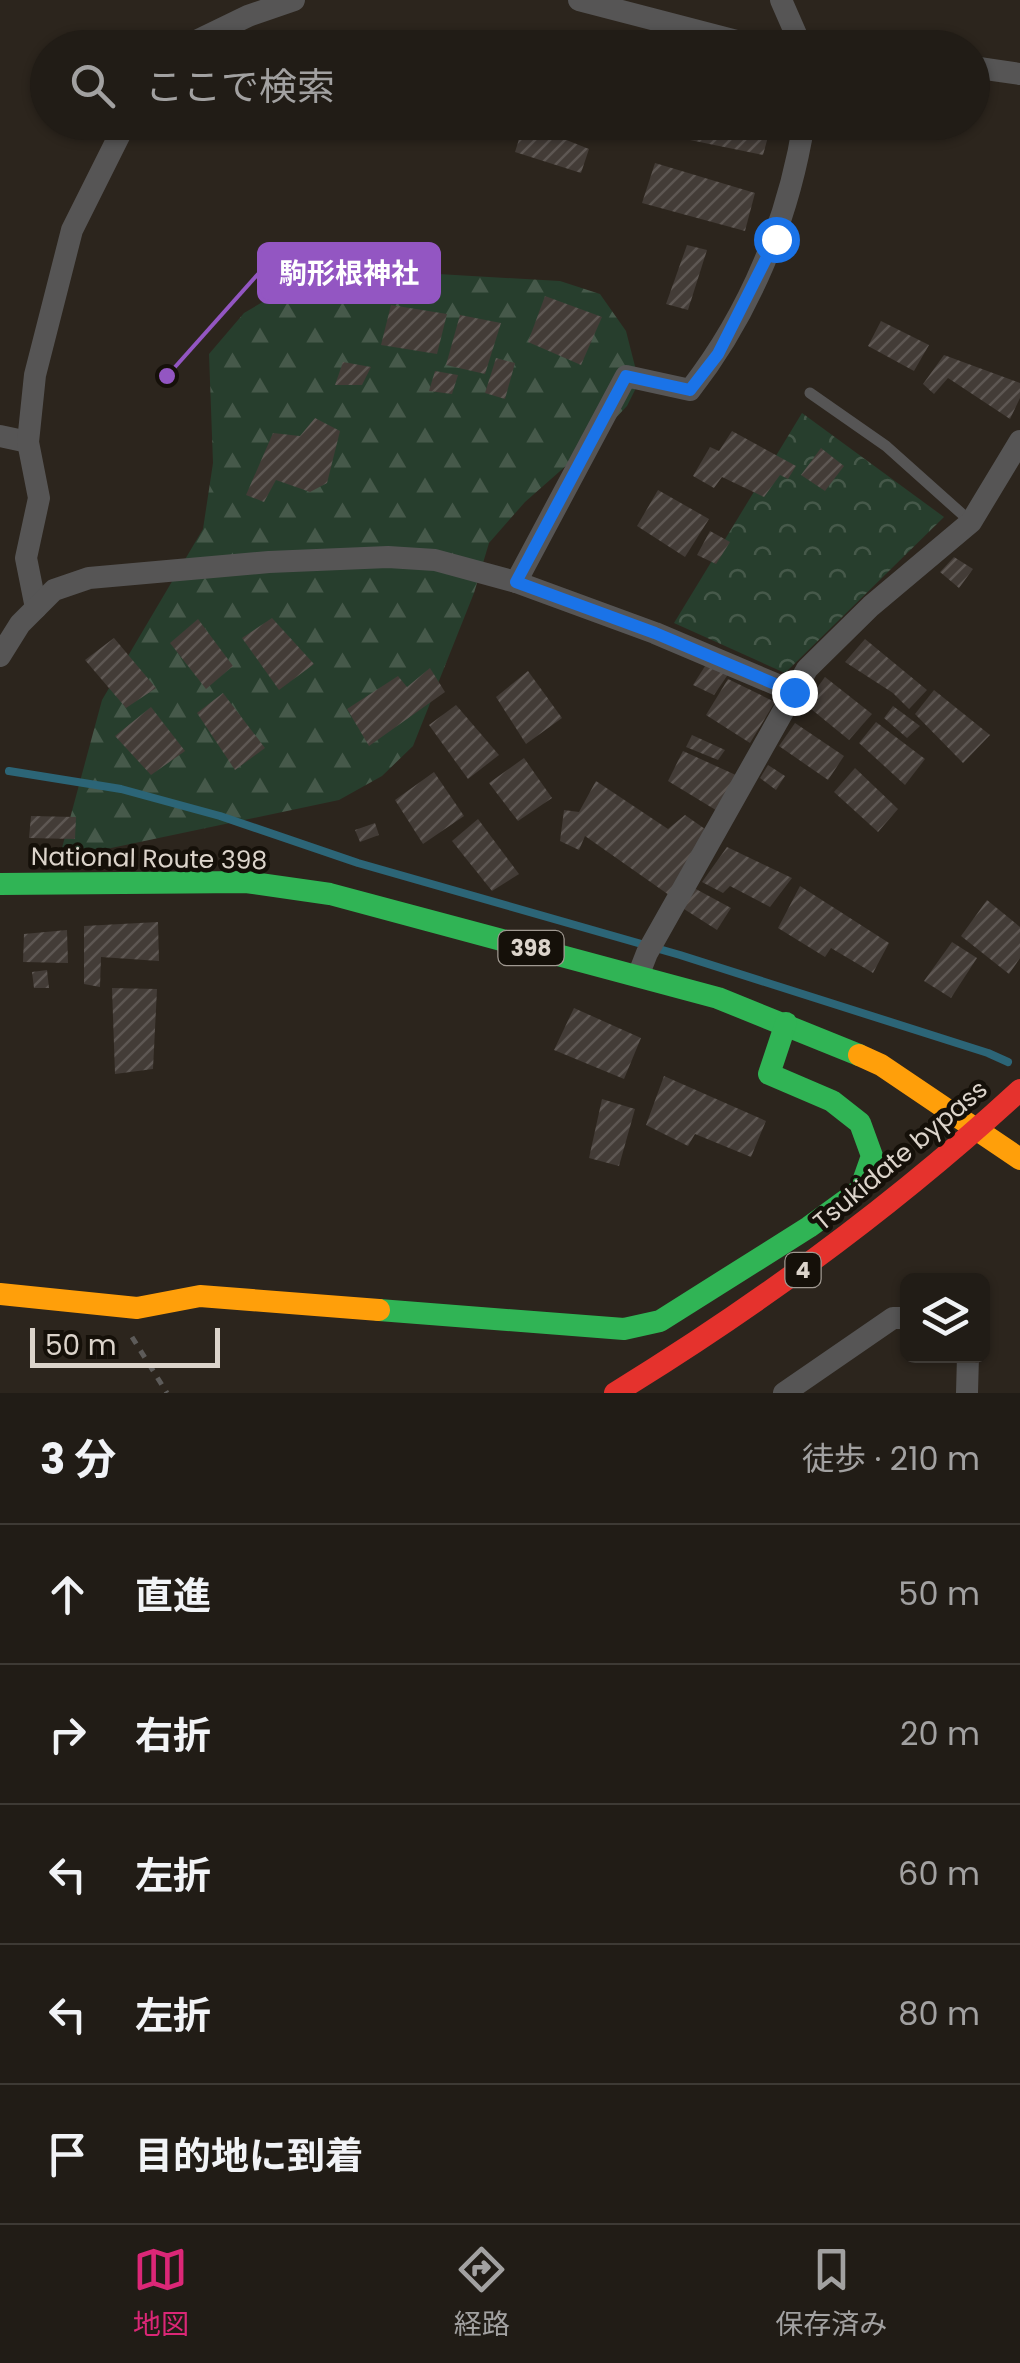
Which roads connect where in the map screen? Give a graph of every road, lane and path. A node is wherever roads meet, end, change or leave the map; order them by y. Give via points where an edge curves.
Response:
1 (294, 0) edge
2 (580, 0) edge
3 (781, 0) edge
4 (219, 30) edge
5 (695, 30) edge
6 (794, 30) edge
7 (990, 70) edge
8 (1020, 74) edge
9 (117, 140) edge
10 (800, 140) edge
11 (810, 393) dead end
12 (0, 436) edge
13 (1020, 441) edge
14 (28, 442) junction
15 (971, 522) junction
16 (516, 582) junction
17 (36, 608) junction
18 (0, 656) edge
19 (794, 692) junction
20 (0, 884) edge
21 (638, 976) junction
22 (786, 1023) junction
23 (1020, 1090) edge
24 (978, 1130) junction
25 (1020, 1160) edge
26 (0, 1294) edge
27 (103, 1305) junction
28 (900, 1318) edge
29 (968, 1363) edge
30 (167, 1393) edge
31 (615, 1393) edge
32 (784, 1393) edge
33 (967, 1393) edge

1 - 4 street
2 - 5 street
3 - 6 street
7 - 8 street
9 - 14 street via 72,230 35,375
10 - 16 street via 776,239 718,354 690,390 626,376
11 - 15 lane via 886,446
12 - 14 street
13 - 15 street
14 - 17 street via 39,498 26,558
15 - 19 street via 871,606 807,669
16 - 17 street via 434,560 269,562 89,578 54,590
16 - 19 street
17 - 18 street
19 - 21 street
20 - 21 main road, National Route 398 / 398 via 246,882 313,892
21 - 22 main road, National Route 398 / 398
22 - 24 main road, National Route 398 / 398 via 881,1065
22 - 27 main road via 769,1074 832,1100 860,1123 872,1156 860,1190 660,1321 624,1329 200,1296 137,1308
23 - 24 main road, Tsukidate bypass / 4
24 - 25 main road, National Route 398 / 398
24 - 31 main road, Tsukidate bypass / 4 via 808,1267
26 - 27 main road
27 - 30 path via 138,1342
28 - 32 street
29 - 33 street

